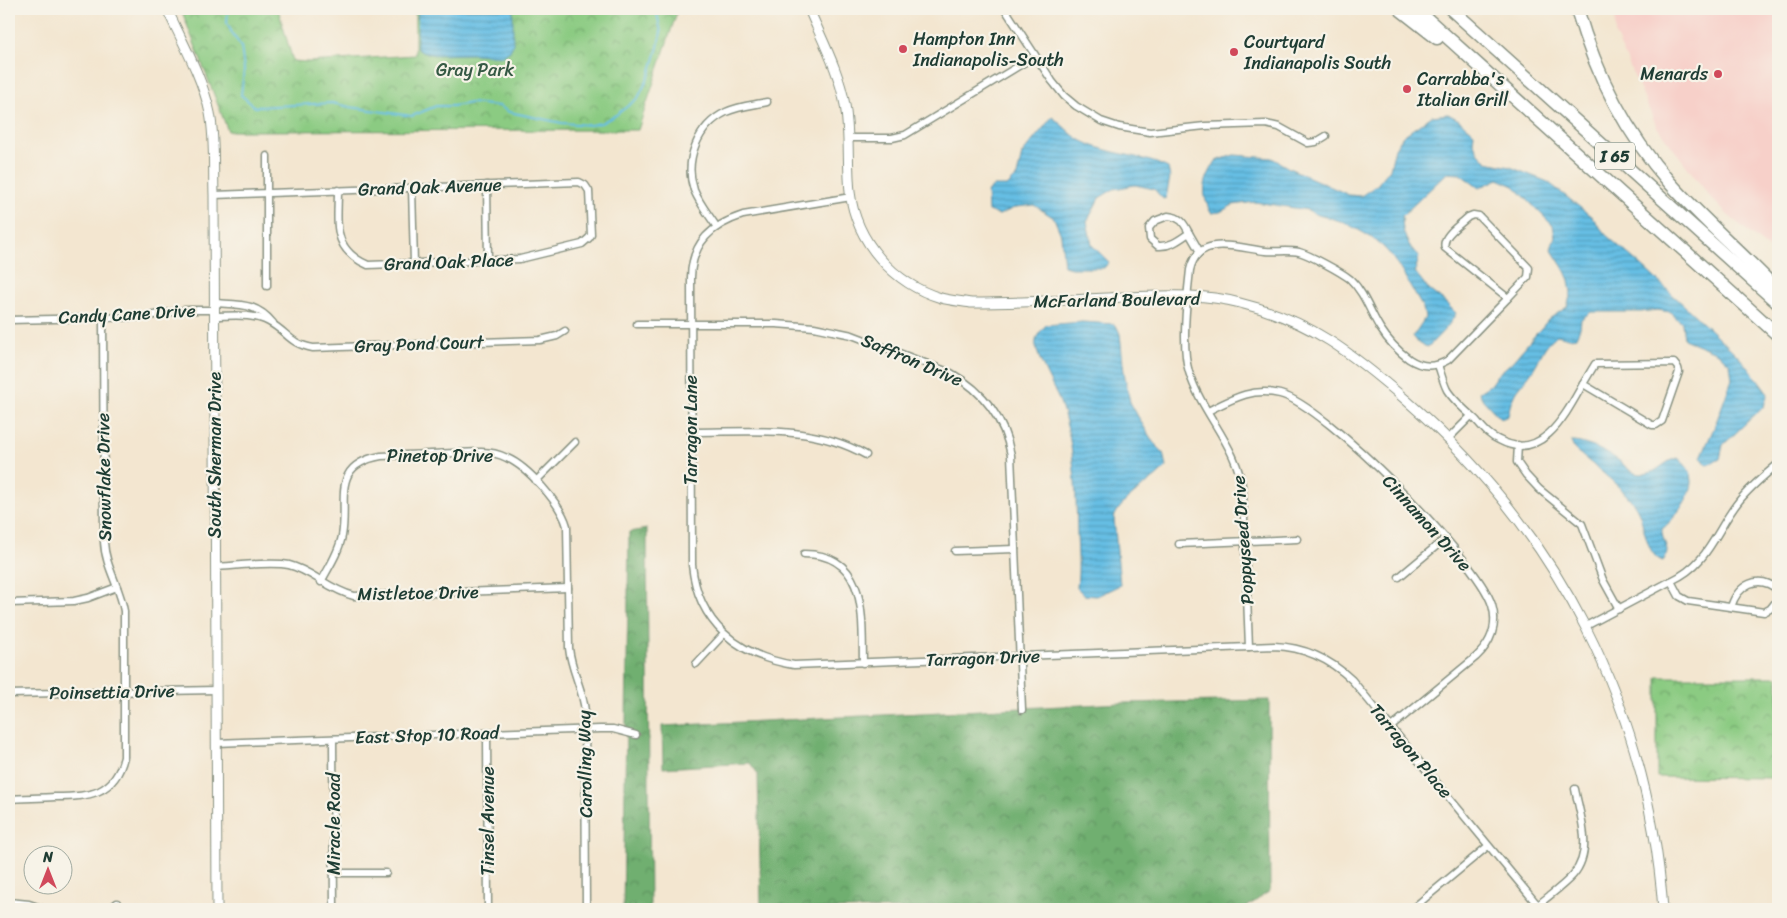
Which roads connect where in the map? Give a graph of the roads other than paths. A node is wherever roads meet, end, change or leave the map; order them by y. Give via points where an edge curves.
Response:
1 (168, 9) edge
2 (822, 9) edge
3 (1005, 9) edge
4 (1400, 9) edge
5 (1416, 9) edge
6 (1451, 9) edge
7 (1577, 9) edge
8 (810, 11) edge
9 (1035, 56) junction
10 (1496, 81) junction
11 (767, 102) dead end
12 (1326, 136) dead end
13 (848, 138) junction
14 (267, 156) dead end
15 (487, 185) junction
16 (412, 188) junction
17 (338, 190) junction
18 (268, 192) junction
19 (214, 194) junction
20 (851, 197) junction
21 (716, 226) junction
22 (1189, 233) junction
23 (586, 242) joint
24 (1200, 252) junction
25 (488, 260) junction
26 (414, 263) junction
27 (267, 286) dead end
28 (1778, 291) edge
29 (1188, 296) junction
30 (1508, 298) junction
31 (1778, 304) edge
32 (214, 310) junction
33 (103, 318) junction
34 (9, 320) edge
35 (637, 324) dead end
36 (691, 324) junction
37 (277, 328) junction
38 (565, 331) dead end
39 (1778, 335) edge
40 (1438, 365) junction
41 (1583, 384) junction
42 (1208, 412) junction
43 (1471, 416) junction
44 (691, 432) junction
45 (1448, 439) junction
46 (575, 442) dead end
47 (1518, 445) junction
48 (866, 455) dead end
49 (1778, 464) edge
50 (536, 481) junction
51 (1446, 538) junction
52 (1298, 539) dead end
53 (1245, 541) junction
54 (1179, 544) dead end
55 (1015, 549) junction
56 (955, 551) dead end
57 (804, 554) dead end
58 (216, 567) junction
59 (1399, 577) dead end
60 (1671, 581) junction
61 (321, 582) junction
62 (117, 587) junction
63 (568, 588) junction
64 (1778, 590) edge
65 (1778, 599) edge
66 (9, 603) edge
67 (1731, 607) junction
68 (1620, 609) junction
69 (1586, 626) junction
70 (724, 634) junction
71 (1249, 647) junction
72 (1020, 656) junction
73 (863, 663) junction
74 (696, 664) dead end
75 (216, 690) junction
76 (125, 691) junction
77 (9, 694) edge
78 (1022, 710) dead end
79 (1391, 727) junction
80 (585, 730) junction
81 (487, 733) junction
82 (636, 735) dead end
83 (333, 739) junction
84 (216, 743) junction
85 (1574, 789) dead end
86 (9, 798) edge
87 (1488, 846) junction
88 (334, 873) junction
89 (386, 873) dead end
90 (9, 902) edge
91 (117, 903) dead end
92 (1540, 907) edge
93 (44, 909) edge
94 (110, 909) edge
95 (217, 909) edge
96 (334, 909) edge
97 (488, 909) edge
98 (586, 909) edge
99 (1412, 909) edge
100 (1663, 909) edge

1 - 19 street, South Sherman Drive via 209,110
2 - 8 street
3 - 9 street
4 - 10 highway
5 - 10 highway, I 65
6 - 31 highway, I 65
7 - 28 highway via 1604,81 1642,147 1678,191
8 - 13 street, McFarland Boulevard via 843,93
9 - 12 street via 1074,105 1119,128 1150,132 1266,124 1279,127 1308,143
9 - 13 street via 905,135
10 - 39 highway, I 65
11 - 21 street via 719,116 697,142 691,160 692,183
13 - 20 street, McFarland Boulevard
14 - 18 street
15 - 16 street, Grand Oak Avenue
15 - 23 street, Grand Oak Avenue via 575,182 585,185 589,190 590,222
15 - 25 street
16 - 17 street, Grand Oak Avenue
16 - 26 street
17 - 18 street, Grand Oak Avenue
17 - 26 street, Grand Oak Place via 339,237 349,251 368,264
18 - 19 street, Grand Oak Avenue
18 - 27 street
19 - 32 street, South Sherman Drive
20 - 21 street via 743,215
20 - 29 street, McFarland Boulevard via 862,232 888,268 908,283 943,298 977,303
21 - 36 street, Tarragon Lane via 701,243 693,261
22 - 22 street via 1183,222 1172,216 1158,219 1149,231 1152,242 1162,247
22 - 24 street
23 - 25 street, Grand Oak Place via 526,258
24 - 29 street, Poppyseed Drive via 1190,267
24 - 40 street via 1216,245 1293,251 1305,255 1351,281 1383,334 1409,359 1424,366
25 - 26 street, Grand Oak Place
29 - 42 street, Poppyseed Drive via 1187,364
29 - 45 street, McFarland Boulevard via 1239,303 1278,315 1313,331 1362,362
30 - 30 street via 1528,277 1530,270 1479,216 1471,216 1446,238 1445,248
30 - 40 street via 1451,357
32 - 33 street, Candy Cane Drive
32 - 37 street, Gray Pond Court via 256,317
32 - 37 street, Gray Pond Court via 256,308
32 - 58 street, South Sherman Drive
33 - 34 street, Candy Cane Drive
33 - 62 street, Snowflake Drive via 104,542 106,558
35 - 36 street, Saffron Drive
36 - 44 street, Tarragon Lane
36 - 55 street, Saffron Drive via 780,324 830,330 852,335 965,380 990,405 1007,439 1012,467
37 - 38 street, Gray Pond Court via 294,342 313,348 540,340
40 - 43 street via 1448,391
41 - 41 street via 1593,366 1598,364 1674,363 1679,369 1662,421 1656,425
41 - 47 street via 1552,432 1535,443
42 - 51 street, Cinnamon Drive via 1238,396 1257,392 1294,399 1310,409 1388,477
42 - 53 street, Poppyseed Drive via 1238,467 1243,493
43 - 45 street
43 - 47 street via 1498,440
44 - 48 street via 802,433 837,441
44 - 70 street, Tarragon Lane via 693,574 705,608
45 - 69 street, McFarland Boulevard via 1516,516 1549,563
46 - 50 street
47 - 68 street via 1517,462 1526,475 1582,524 1603,580
49 - 60 street via 1739,501 1699,562
50 - 61 street, Pinetop Drive via 506,457 487,452 366,459 351,471 345,484 342,536
50 - 63 street, Carolling Way via 566,519
51 - 59 street
51 - 79 street, Cinnamon Drive via 1487,595 1494,614 1492,634 1476,657
52 - 53 street
53 - 54 street
53 - 71 street, Poppyseed Drive
55 - 56 street
55 - 72 street, Saffron Drive
57 - 73 street via 816,554 831,560 852,579 860,600
58 - 61 street, Mistletoe Drive via 287,565
58 - 75 street, South Sherman Drive
60 - 67 street via 1679,596 1686,600
60 - 68 street
61 - 63 street, Mistletoe Drive via 354,596
62 - 66 street via 74,601
62 - 76 street, Snowflake Drive via 125,615
63 - 80 street, Carolling Way via 569,648 584,700
64 - 67 street via 1764,582 1749,584 1737,592
65 - 67 street via 1764,612
68 - 69 street
69 - 100 street, McFarland Boulevard via 1616,692 1642,773 1656,841
70 - 73 street, Tarragon Drive via 751,652 778,662 806,665
70 - 74 street
71 - 72 street, Tarragon Drive
71 - 79 street, Tarragon Place via 1285,646 1321,657 1352,680
72 - 73 street, Tarragon Drive
72 - 78 street, Saffron Drive
75 - 76 street, Poinsettia Drive
75 - 84 street, South Sherman Drive
76 - 77 street, Poinsettia Drive
76 - 86 street, Snowflake Drive via 125,754 113,781 88,796
79 - 87 street, Tarragon Place
80 - 81 street, East Stop 10 Road
80 - 82 street, East Stop 10 Road via 613,730
80 - 98 street, Carolling Way
81 - 83 street, East Stop 10 Road
81 - 97 street, Tinsel Avenue
83 - 84 street, East Stop 10 Road
83 - 88 street, Miracle Road
84 - 95 street, South Sherman Drive
85 - 92 street via 1584,841 1582,860 1576,872
87 - 92 street, Tarragon Place
87 - 99 street
88 - 89 street
88 - 96 street, Miracle Road
90 - 93 street
91 - 94 street

